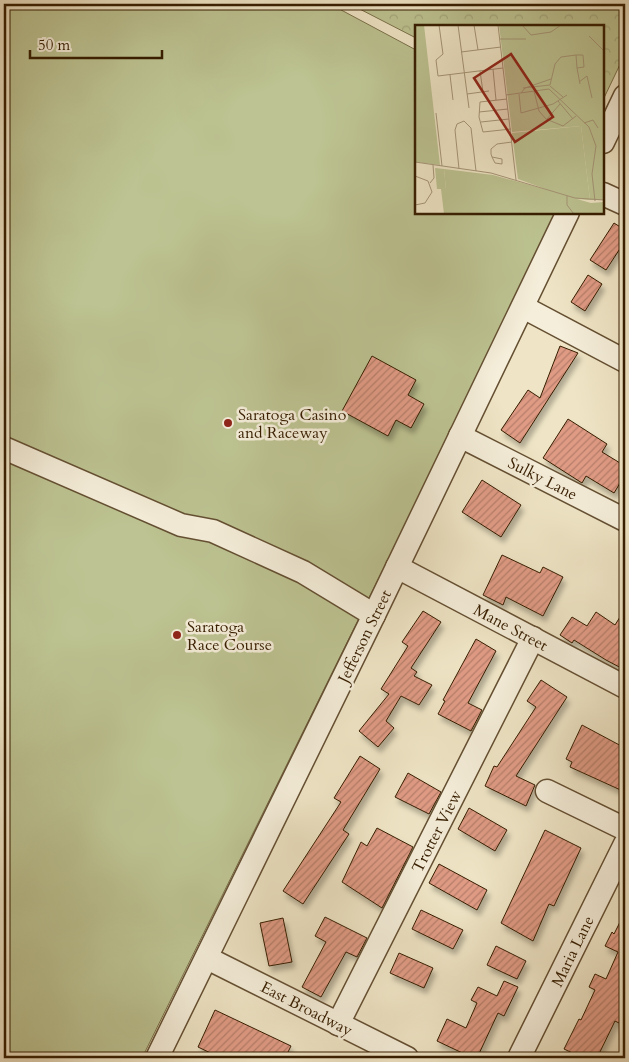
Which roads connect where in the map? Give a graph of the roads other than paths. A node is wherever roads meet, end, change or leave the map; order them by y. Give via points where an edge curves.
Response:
1 (625, 96) edge
2 (604, 140) edge
3 (604, 194) edge
4 (625, 204) edge
5 (567, 214) edge
6 (523, 307) junction
7 (625, 361) edge
8 (460, 436) junction
9 (4, 448) edge
10 (625, 520) edge
11 (397, 567) junction
12 (374, 615) junction
13 (533, 638) junction
14 (625, 687) edge
15 (547, 791) dead end
16 (625, 829) edge
17 (625, 844) edge
18 (207, 958) junction
19 (338, 1024) junction
20 (157, 1058) edge
21 (407, 1058) edge
22 (519, 1058) edge

1 - 2 street
3 - 4 street
5 - 6 street, Jefferson Street
6 - 7 street
6 - 8 street, Jefferson Street
8 - 10 street, Sulky Lane
8 - 11 street, Jefferson Street
9 - 12 street via 181,525 213,531 303,572
11 - 12 street, Jefferson Street
11 - 13 street, Mane Street
12 - 18 street, Jefferson Street
13 - 14 street, Mane Street
13 - 19 street, Trotter View
15 - 16 street
17 - 22 street, Maria Lane
18 - 19 street, East Broadway
18 - 20 street, Jefferson Street
19 - 21 street, East Broadway

